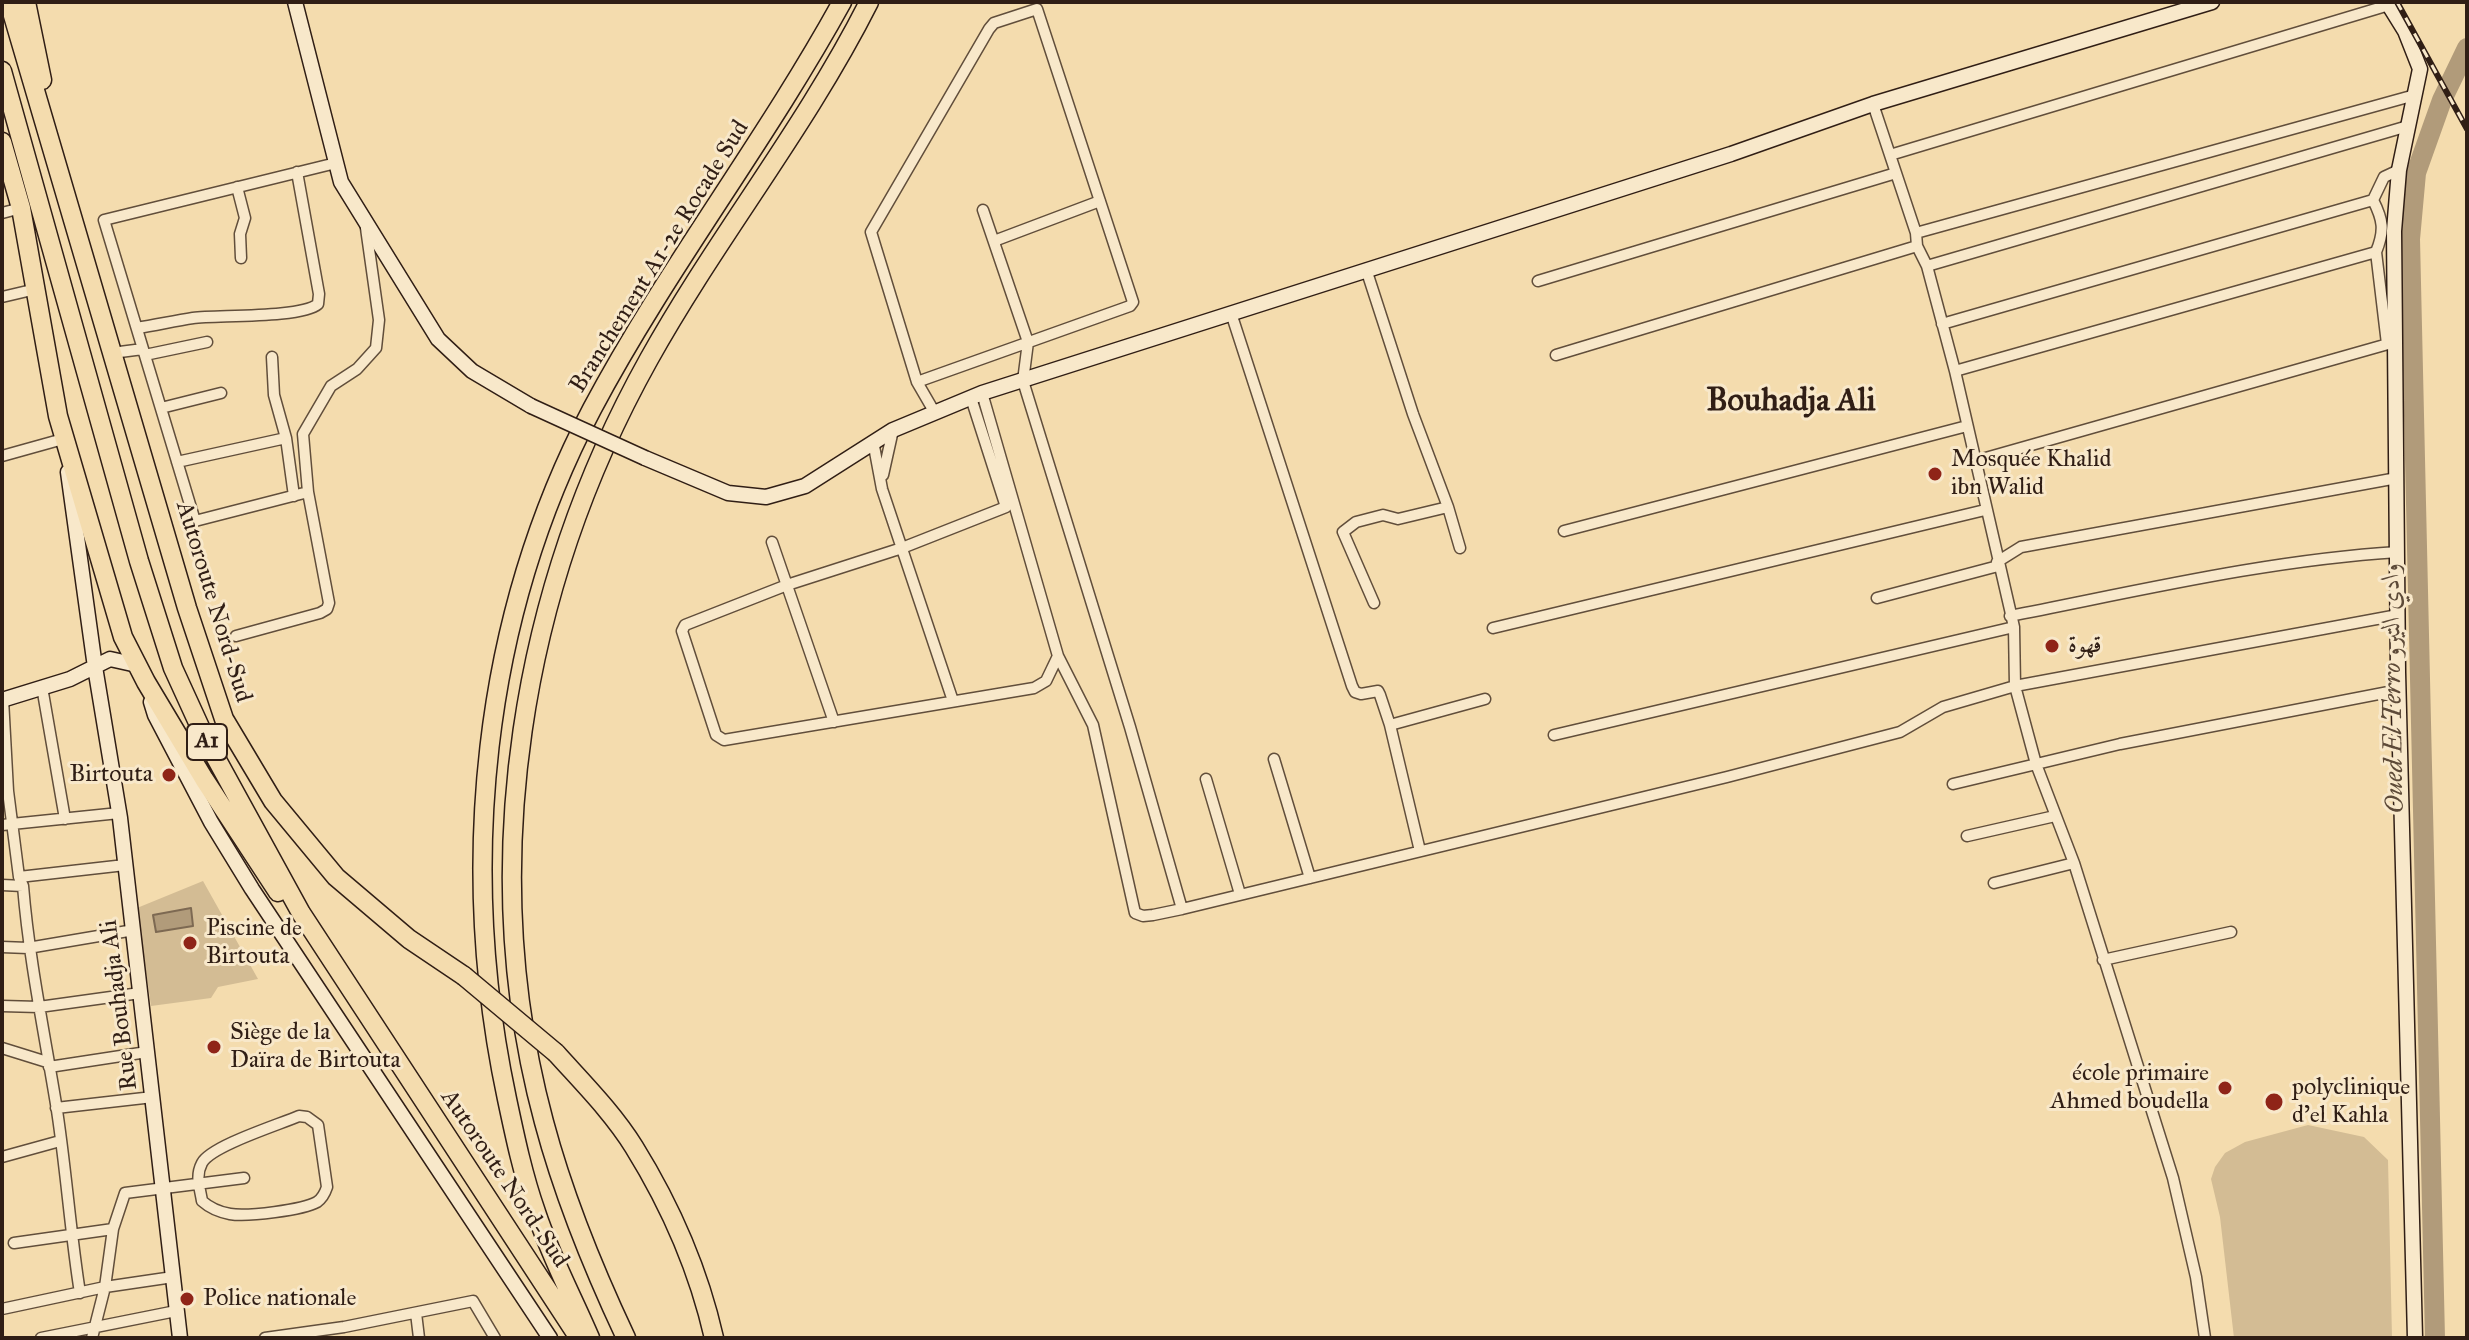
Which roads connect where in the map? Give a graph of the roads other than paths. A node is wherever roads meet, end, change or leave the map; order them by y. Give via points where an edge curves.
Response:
1 (9, 2) edge
2 (26, 2) edge
3 (295, 2) edge
4 (842, 2) edge
5 (869, 2) edge
6 (2212, 2) edge
7 (2388, 4) edge
8 (2, 71) edge
9 (2415, 95) junction
10 (1873, 104) junction
11 (2408, 126) junction
12 (2, 142) edge
13 (52, 150) junction
14 (1890, 155) junction
15 (336, 163) junction
16 (2399, 170) junction
17 (297, 172) junction
18 (1896, 173) junction
19 (2, 176) edge
20 (237, 187) junction
21 (2373, 200) junction
22 (1100, 201) junction
23 (21, 208) junction
24 (983, 210) dead end
25 (2, 213) edge
26 (365, 222) junction
27 (1916, 233) junction
28 (994, 241) junction
29 (1917, 246) junction
30 (2376, 252) junction
31 (241, 258) dead end
32 (1927, 266) junction
33 (1366, 269) junction
34 (1538, 281) dead end
35 (36, 289) junction
36 (2, 297) edge
37 (1231, 313) junction
38 (1942, 324) junction
39 (137, 328) junction
40 (207, 342) dead end
41 (1028, 342) junction
42 (2391, 343) junction
43 (144, 352) junction
44 (112, 353) junction
45 (1556, 355) dead end
46 (272, 357) dead end
47 (1955, 371) junction
48 (1023, 381) junction
49 (917, 382) junction
50 (221, 393) dead end
51 (976, 395) junction
52 (161, 408) junction
53 (935, 413) junction
54 (58, 416) junction
55 (1967, 426) junction
56 (893, 430) junction
57 (286, 438) junction
58 (63, 439) junction
59 (873, 441) junction
60 (2, 456) edge
61 (1975, 461) junction
62 (177, 462) junction
63 (2397, 478) junction
64 (881, 483) junction
65 (308, 492) junction
66 (294, 496) junction
67 (1448, 507) junction
68 (1985, 510) junction
69 (1564, 531) dead end
70 (772, 542) dead end
71 (902, 548) junction
72 (1460, 548) dead end
73 (2398, 552) junction
74 (1998, 564) junction
75 (787, 585) junction
76 (1877, 598) dead end
77 (1374, 603) dead end
78 (2398, 615) junction
79 (2012, 621) junction
80 (1493, 628) dead end
81 (236, 636) dead end
82 (1058, 656) junction
83 (95, 667) junction
84 (141, 674) junction
85 (2015, 686) junction
86 (42, 687) junction
87 (2399, 690) junction
88 (1485, 699) dead end
89 (3, 700) edge
90 (953, 701) junction
91 (834, 722) junction
92 (1390, 725) junction
93 (1554, 735) dead end
94 (1274, 759) dead end
95 (2036, 764) junction
96 (1206, 779) dead end
97 (1953, 784) dead end
98 (5, 791) edge
99 (119, 813) junction
100 (2055, 816) junction
101 (65, 819) junction
102 (7, 825) edge
103 (1967, 836) dead end
104 (1420, 851) junction
105 (2074, 863) junction
106 (125, 865) junction
107 (1310, 878) junction
108 (21, 881) junction
109 (1994, 883) dead end
110 (2, 885) edge
111 (1240, 894) junction
112 (1182, 909) junction
113 (134, 930) junction
114 (2231, 932) dead end
115 (322, 945) junction
116 (2, 947) edge
117 (28, 948) junction
118 (2103, 960) junction
119 (140, 993) junction
120 (2, 1006) edge
121 (39, 1007) junction
122 (2, 1048) edge
123 (147, 1052) junction
124 (48, 1064) junction
125 (153, 1097) junction
126 (56, 1108) junction
127 (60, 1141) junction
128 (2, 1157) edge
129 (244, 1178) dead end
130 (199, 1184) junction
131 (163, 1188) junction
132 (113, 1229) junction
133 (71, 1236) junction
134 (14, 1243) dead end
135 (173, 1277) junction
136 (105, 1287) junction
137 (80, 1293) junction
138 (2, 1309) edge
139 (176, 1311) junction
140 (416, 1313) junction
141 (94, 1333) edge
142 (344, 1333) edge
143 (41, 1338) edge
144 (180, 1338) edge
145 (265, 1338) edge
146 (419, 1338) edge
147 (495, 1338) edge
148 (550, 1338) edge
149 (579, 1338) edge
150 (590, 1338) edge
151 (626, 1338) edge
152 (714, 1338) edge
153 (2205, 1338) edge
154 (2415, 1338) edge

1 - 13 highway, Autoroute Nord-Sud / A1
2 - 13 highway
3 - 15 street
4 - 150 highway, Branchement A1-2e Rocade Sud via 590,413 538,534 496,697 482,826 484,926 499,1064 536,1213
5 - 151 highway, Branchement A1-2e Rocade Sud via 818,95 656,347 617,421 574,521 527,697 513,831 518,981 543,1120 562,1184
6 - 10 street
7 - 9 street via 2420,69
7 - 14 street
8 - 115 highway, Autoroute Nord-Sud / A1 via 173,668 240,805
9 - 11 street
9 - 27 street
10 - 14 street
10 - 33 street
11 - 16 street
11 - 32 street
12 - 23 highway
13 - 44 highway, Autoroute Nord-Sud / A1
14 - 18 street
15 - 17 street
15 - 26 street
16 - 21 street via 2384,177
16 - 42 street
17 - 20 street
17 - 39 street via 318,304 296,312 195,318
18 - 27 street
18 - 34 street
19 - 23 highway
20 - 31 street via 245,218
20 - 39 street via 104,220
21 - 30 street via 2383,220
21 - 38 street
22 - 28 street
22 - 41 street via 1133,302
22 - 49 street via 1037,9 994,23 871,232
23 - 25 street
23 - 35 highway
24 - 28 street
26 - 59 street, bridge via 438,339 472,371 531,406 645,458 728,493 766,497 805,486
26 - 65 street via 379,320 376,348 331,386 303,434
27 - 29 street
28 - 41 street
29 - 32 street
29 - 45 street
30 - 42 street
30 - 47 street
32 - 38 street
33 - 37 street
33 - 67 street
35 - 36 street
35 - 54 highway
37 - 48 street
37 - 92 street via 1352,686 1361,694 1378,691
38 - 47 street
39 - 43 street
40 - 43 street
41 - 48 street
41 - 49 street
42 - 61 street
42 - 63 street
43 - 44 street
43 - 52 street
44 - 152 highway, Autoroute Nord-Sud / A1, bridge via 224,719 273,801 336,877 556,1053 609,1114 650,1177 705,1298
46 - 57 street via 274,395
47 - 55 street
48 - 51 street
48 - 112 street
49 - 53 street
50 - 52 street
51 - 53 street
51 - 71 street via 1006,507
51 - 82 street
52 - 62 street
53 - 56 street
54 - 58 street, Rue Bouhadja Ali
54 - 84 highway via 106,585
55 - 61 street
55 - 69 street
56 - 59 street
56 - 64 street
57 - 62 street
57 - 66 street
58 - 60 street
58 - 83 street, Rue Bouhadja Ali
59 - 64 street
61 - 68 street
62 - 66 street via 195,521
63 - 73 street
63 - 74 street via 2021,547
64 - 71 street
65 - 66 street
65 - 81 street via 327,609
67 - 72 street
67 - 77 street via 1398,519 1383,515 1356,522 1343,532
68 - 74 street
68 - 80 street
70 - 75 street
71 - 75 street
71 - 90 street
73 - 78 street
73 - 79 street via 2262,568
74 - 76 street
74 - 79 street
75 - 91 street
75 - 91 street via 683,627 716,735 724,740
78 - 85 street
78 - 87 street
79 - 85 street
79 - 93 street
82 - 90 street via 1046,681 1034,688
82 - 112 street via 1093,725 1135,913
83 - 84 street via 110,659
83 - 86 street
83 - 99 street, Rue Bouhadja Ali
84 - 115 highway via 269,880
84 - 148 street via 155,715 219,836
85 - 95 street
85 - 104 street via 1943,707 1900,732
86 - 89 street
86 - 101 street
87 - 95 street
87 - 154 street
88 - 92 street
89 - 98 street
90 - 91 street
92 - 104 street
94 - 107 street
95 - 97 street
95 - 100 street
96 - 111 street
98 - 102 street
99 - 101 street
99 - 106 street, Rue Bouhadja Ali
100 - 103 street
100 - 105 street
101 - 102 street
102 - 108 street
104 - 107 street
105 - 109 street
105 - 118 street
106 - 108 street
106 - 113 street, Rue Bouhadja Ali
107 - 111 street
108 - 110 street
108 - 117 street
111 - 112 street
113 - 117 street
113 - 119 street, Rue Bouhadja Ali
114 - 118 street
115 - 149 highway, Autoroute Nord-Sud / A1
116 - 117 street
117 - 121 street
118 - 153 street via 2173,1178
119 - 121 street
119 - 123 street, Rue Bouhadja Ali
120 - 121 street
121 - 124 street
122 - 124 street
123 - 124 street
123 - 125 street, Rue Bouhadja Ali
124 - 126 street
125 - 126 street
125 - 131 street, Rue Bouhadja Ali
126 - 127 street
127 - 128 street
127 - 133 street
129 - 130 street
130 - 130 street via 202,1201 232,1215 315,1203 327,1187 318,1125 299,1116 212,1151 202,1163
130 - 131 street
131 - 132 street via 125,1193
131 - 135 street, Rue Bouhadja Ali
132 - 133 street
132 - 136 street
133 - 134 street
133 - 137 street
135 - 136 street
135 - 139 street, Rue Bouhadja Ali
136 - 137 street
136 - 141 street
137 - 138 street
139 - 141 street
139 - 144 street, Rue Bouhadja Ali
140 - 142 street
140 - 146 street
140 - 147 street via 473,1301
141 - 143 street
142 - 145 street

